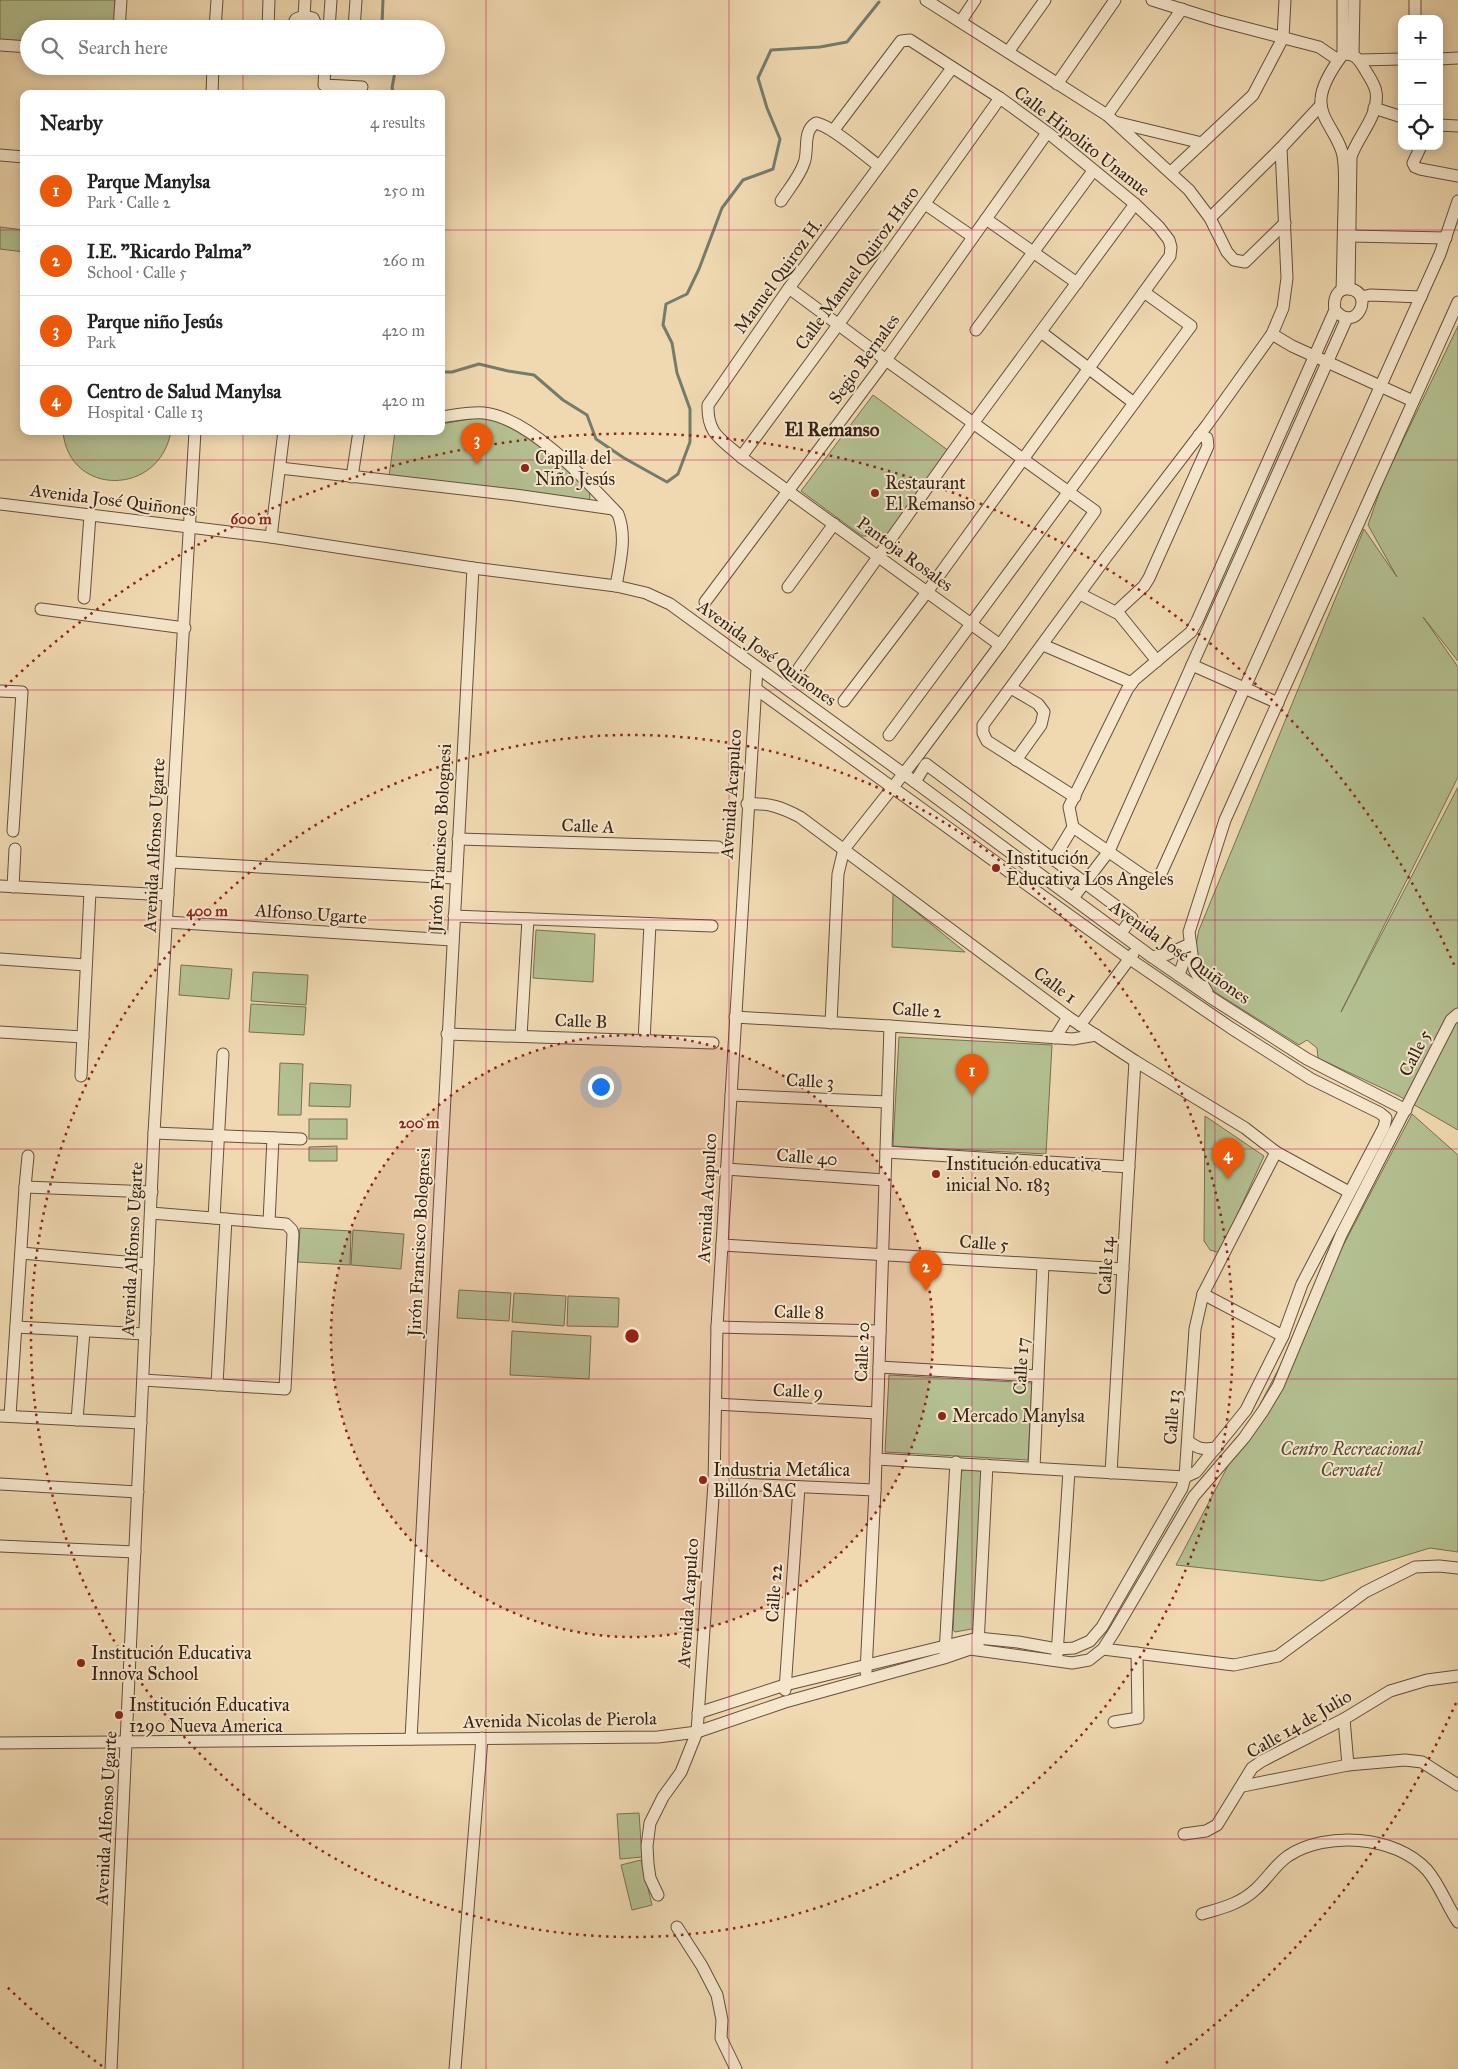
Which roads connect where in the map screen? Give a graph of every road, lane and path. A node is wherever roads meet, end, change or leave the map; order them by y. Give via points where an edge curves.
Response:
1 (121, 0) edge
2 (217, 0) edge
3 (269, 0) edge
4 (306, 0) edge
5 (331, 0) edge
6 (356, 0) edge
7 (926, 0) edge
8 (975, 0) edge
9 (1045, 0) edge
10 (1115, 0) edge
11 (1152, 0) edge
12 (1285, 0) edge
13 (1343, 0) edge
14 (1354, 0) edge
15 (1415, 0) edge
16 (1182, 9) junction
17 (1415, 15) edge
18 (304, 16) junction
19 (120, 20) edge
20 (216, 20) edge
21 (268, 20) edge
22 (296, 20) edge
23 (314, 20) edge
24 (330, 20) edge
25 (355, 20) edge
26 (960, 22) junction
27 (1283, 38) junction
28 (0, 45) edge
29 (20, 46) edge
30 (1008, 52) junction
31 (1348, 58) junction
32 (1458, 58) edge
33 (1398, 59) edge
34 (1443, 59) edge
35 (952, 68) junction
36 (213, 75) edge
37 (325, 75) edge
38 (1057, 84) junction
39 (362, 87) dead end
40 (212, 90) edge
41 (1000, 98) junction
42 (1321, 105) junction
43 (1374, 108) junction
44 (1398, 116) edge
45 (1110, 118) junction
46 (1443, 125) edge
47 (1458, 126) edge
48 (833, 131) junction
49 (1047, 133) junction
50 (1202, 143) junction
51 (1281, 148) junction
52 (1418, 150) edge
53 (0, 155) edge
54 (20, 157) edge
55 (879, 166) junction
56 (1093, 170) junction
57 (1171, 172) junction
58 (1458, 176) edge
59 (781, 201) dead end
60 (1458, 201) edge
61 (924, 204) junction
62 (1135, 204) junction
63 (1210, 218) junction
64 (986, 219) junction
65 (1285, 223) junction
66 (1350, 236) junction
67 (973, 237) junction
68 (1446, 238) junction
69 (1033, 252) junction
70 (1077, 283) junction
71 (789, 288) junction
72 (1346, 290) junction
73 (1144, 292) junction
74 (1361, 297) junction
75 (1421, 297) junction
76 (1458, 302) edge
77 (1335, 310) junction
78 (1347, 318) junction
79 (838, 325) junction
80 (976, 330) dead end
81 (1041, 332) junction
82 (1272, 334) junction
83 (1314, 356) junction
84 (886, 360) junction
85 (1327, 362) junction
86 (1089, 368) junction
87 (1381, 386) junction
88 (1413, 401) junction
89 (1134, 403) junction
90 (445, 417) edge
91 (974, 422) junction
92 (195, 435) edge
93 (284, 435) edge
94 (357, 435) edge
95 (1199, 435) junction
96 (740, 457) junction
97 (1024, 459) junction
98 (280, 468) junction
99 (352, 477) junction
100 (789, 490) junction
101 (1068, 492) junction
102 (0, 504) edge
103 (613, 509) junction
104 (90, 515) junction
105 (834, 524) junction
106 (191, 527) junction
107 (271, 537) junction
108 (879, 556) junction
109 (472, 568) junction
110 (616, 586) junction
111 (788, 588) dead end
112 (927, 592) junction
113 (1080, 594) junction
114 (84, 598) dead end
115 (705, 602) dead end
116 (41, 609) dead end
117 (1116, 612) junction
118 (971, 624) junction
119 (185, 628) junction
120 (1000, 645) junction
121 (1043, 645) junction
122 (1157, 660) junction
123 (1192, 665) junction
124 (757, 668) junction
125 (799, 668) dead end
126 (1132, 683) junction
127 (1011, 688) junction
128 (1244, 688) junction
129 (756, 689) junction
130 (0, 691) edge
131 (844, 701) dead end
132 (1278, 703) junction
133 (889, 735) dead end
134 (1016, 760) junction
135 (904, 773) junction
136 (915, 782) junction
137 (892, 788) junction
138 (1075, 797) junction
139 (748, 804) junction
140 (1073, 828) junction
141 (13, 831) dead end
142 (458, 839) junction
143 (718, 847) dead end
144 (15, 849) dead end
145 (844, 849) junction
146 (1041, 850) junction
147 (1108, 851) junction
148 (1053, 860) junction
149 (170, 862) junction
150 (1028, 865) junction
151 (456, 878) junction
152 (1084, 883) junction
153 (0, 886) edge
154 (13, 887) junction
155 (90, 891) junction
156 (168, 895) junction
157 (1073, 898) junction
158 (454, 916) junction
159 (528, 919) junction
160 (167, 922) junction
161 (650, 924) junction
162 (712, 926) dead end
163 (1121, 934) junction
164 (452, 940) junction
165 (1190, 944) junction
166 (1139, 946) junction
167 (1152, 957) junction
168 (1130, 959) junction
169 (0, 960) edge
170 (86, 964) junction
171 (1179, 975) junction
172 (1210, 997) junction
173 (1458, 1014) edge
174 (736, 1017) junction
175 (1068, 1017) junction
176 (831, 1023) junction
177 (1080, 1024) junction
178 (890, 1026) junction
179 (0, 1032) edge
180 (448, 1034) junction
181 (1096, 1035) junction
182 (522, 1036) junction
183 (83, 1037) junction
184 (1056, 1038) junction
185 (644, 1041) junction
186 (713, 1043) dead end
187 (223, 1054) dead end
188 (1135, 1061) junction
189 (81, 1076) dead end
190 (731, 1095) junction
191 (887, 1102) junction
192 (1406, 1110) junction
193 (154, 1133) junction
194 (219, 1136) junction
195 (273, 1138) junction
196 (301, 1139) dead end
197 (886, 1152) junction
198 (1276, 1152) junction
199 (28, 1156) dead end
200 (1129, 1168) junction
201 (726, 1169) junction
202 (885, 1180) junction
203 (26, 1186) junction
204 (152, 1192) junction
205 (1349, 1192) junction
206 (151, 1213) junction
207 (220, 1218) junction
208 (269, 1222) junction
209 (722, 1245) junction
210 (21, 1253) junction
211 (882, 1254) junction
212 (148, 1264) junction
213 (1043, 1265) junction
214 (1123, 1269) junction
215 (1203, 1294) junction
216 (16, 1327) junction
217 (717, 1327) junction
218 (84, 1331) junction
219 (880, 1331) junction
220 (145, 1334) junction
221 (1283, 1336) junction
222 (879, 1366) junction
223 (1038, 1376) junction
224 (143, 1380) junction
225 (218, 1385) junction
226 (716, 1404) junction
227 (877, 1413) junction
228 (5, 1416) edge
229 (77, 1420) junction
230 (141, 1423) junction
231 (1188, 1441) junction
232 (1216, 1448) junction
233 (876, 1459) junction
234 (956, 1462) junction
235 (987, 1465) junction
236 (1034, 1468) junction
237 (1069, 1471) junction
238 (1111, 1473) junction
239 (1185, 1477) junction
240 (714, 1482) junction
241 (0, 1484) edge
242 (799, 1487) junction
243 (875, 1490) junction
244 (138, 1492) junction
245 (0, 1546) edge
246 (135, 1552) junction
247 (1458, 1568) edge
248 (978, 1644) junction
249 (945, 1646) junction
250 (1103, 1649) junction
251 (1057, 1650) junction
252 (1138, 1653) junction
253 (944, 1658) junction
254 (1056, 1662) junction
255 (866, 1666) junction
256 (1458, 1676) edge
257 (866, 1679) junction
258 (785, 1685) junction
259 (785, 1702) junction
260 (698, 1713) junction
261 (1344, 1719) junction
262 (1114, 1722) dead end
263 (697, 1732) junction
264 (482, 1738) junction
265 (411, 1739) junction
266 (127, 1742) junction
267 (0, 1743) edge
268 (1348, 1765) junction
269 (1458, 1785) edge
270 (1243, 1786) junction
271 (1184, 1834) dead end
272 (658, 1895) dead end
273 (1202, 1914) dead end
274 (1458, 1922) edge
275 (677, 1927) dead end
276 (111, 2069) edge
277 (455, 2069) edge
278 (736, 2069) edge

1 - 19 street
2 - 20 street
3 - 21 street
4 - 18 street
5 - 24 street
6 - 25 street
7 - 26 street
8 - 26 street
9 - 30 street
10 - 38 street
11 - 16 street
12 - 27 street
13 - 31 street
14 - 31 street
15 - 17 street
16 - 27 street
16 - 45 street
18 - 22 street
18 - 23 street
26 - 30 street
27 - 31 street
27 - 50 street via 1253,95
28 - 29 street
30 - 38 street
31 - 33 street
31 - 42 street via 1323,89
31 - 43 street via 1376,92
32 - 34 street
35 - 41 street, Calle Hipolito Unanue
35 - 48 street, Calle Hipolito Unanue via 910,40 901,40
35 - 55 street, Manuel Quiroz H.
36 - 40 street
37 - 39 street via 324,85
38 - 45 street
41 - 49 street, Calle Hipolito Unanue
41 - 61 street, Calle Manuel Quiroz Haro
42 - 51 street
42 - 72 street via 1343,155
43 - 44 street
43 - 66 street via 1351,157
45 - 50 street
45 - 57 street
46 - 47 street
48 - 55 street
48 - 59 street via 816,122 811,125 804,163
49 - 56 street, Calle Hipolito Unanue
49 - 64 street, Segio Bernales
50 - 57 street
51 - 63 street
51 - 65 street
52 - 58 street via 1413,163 1415,167
53 - 54 street
55 - 71 street, Manuel Quiroz H.
56 - 62 street, Calle Hipolito Unanue
56 - 69 street
57 - 63 street
60 - 68 street
61 - 67 street
61 - 79 street, Calle Manuel Quiroz Haro
62 - 70 street
62 - 73 street, Calle Hipolito Unanue via 1159,227 1172,247 1170,256
63 - 65 street via 1227,252 1240,262 1245,262
64 - 67 street, Segio Bernales
64 - 69 street
65 - 82 street via 1285,300
66 - 68 street
66 - 72 street
67 - 84 street, Segio Bernales
68 - 75 street
69 - 70 street
69 - 80 street
70 - 81 street
71 - 79 street
71 - 96 street, Manuel Quiroz H. via 708,405 708,420 715,435
72 - 74 street
72 - 77 street via 1336,295
73 - 86 street
73 - 89 street via 1190,326
74 - 75 street
74 - 78 street via 1363,305 1360,312
75 - 87 street
76 - 88 street
77 - 78 street
77 - 83 street
78 - 85 street
79 - 84 street
79 - 96 street, Calle Manuel Quiroz Haro
81 - 86 street
81 - 91 street
82 - 83 street
82 - 95 street
83 - 85 street
83 - 122 street via 1197,621 1191,632
84 - 91 street
84 - 100 street, Segio Bernales
85 - 87 street
85 - 123 street
86 - 89 street
86 - 97 street
87 - 88 street
87 - 128 street
88 - 132 street
89 - 101 street
90 - 103 street via 483,413 517,424 549,446
91 - 97 street
91 - 108 street
92 - 106 street, Avenida Alfonso Ugarte
93 - 98 street
94 - 99 street
95 - 113 street
95 - 117 street via 1207,438 1208,446 1149,578
96 - 100 street, Manuel Quiroz H.
97 - 101 street
97 - 112 street
98 - 99 street
98 - 107 street
99 - 103 street
100 - 105 street, Pantoja Rosales
100 - 115 street, Segio Bernales
101 - 118 street
101 - 120 street via 1095,511
102 - 104 street, Avenida José Quiñones
103 - 110 street via 620,519 623,534
104 - 106 street, Avenida José Quiñones
104 - 114 street
105 - 108 street, Pantoja Rosales
105 - 111 street
106 - 107 street, Avenida José Quiñones
106 - 119 street, Avenida Alfonso Ugarte
107 - 109 street, Avenida José Quiñones
108 - 112 street, Pantoja Rosales
108 - 125 street
109 - 110 street, Avenida José Quiñones
109 - 142 street, Jirón Francisco Bolognesi
110 - 124 street, Avenida José Quiñones via 646,593 670,604
112 - 118 street, Pantoja Rosales
112 - 131 street
113 - 117 street
113 - 121 street
116 - 119 street
117 - 122 street
118 - 120 street, Pantoja Rosales
118 - 133 street
119 - 149 street, Avenida Alfonso Ugarte
120 - 135 street
121 - 126 street
121 - 127 street
122 - 126 street
123 - 128 street
123 - 147 street
124 - 129 street, Avenida Acapulco
124 - 135 street, Avenida José Quiñones
126 - 138 street
127 - 134 street via 1038,704 1044,712 1041,725
127 - 134 street via 982,730 987,741
128 - 132 street
128 - 147 street via 1160,878 1145,877
129 - 137 street
129 - 139 street, Avenida Acapulco
130 - 141 street via 22,692
132 - 165 street via 1224,820 1209,868 1209,892
134 - 138 street
135 - 136 street, Avenida José Quiñones
135 - 137 street
136 - 146 street via 926,764
136 - 150 street, Avenida José Quiñones
137 - 145 street
137 - 168 street
138 - 140 street via 1069,807
139 - 145 street, Calle 1 via 760,803 788,810
139 - 174 street, Avenida Acapulco
140 - 147 street
140 - 148 street
142 - 143 street, Calle A
142 - 151 street, Jirón Francisco Bolognesi
144 - 154 street
145 - 175 street, Calle 1
145 - 176 street via 838,874
146 - 148 street
146 - 150 street
147 - 152 street
148 - 152 street
149 - 151 street
149 - 156 street, Avenida Alfonso Ugarte
150 - 157 street, Avenida José Quiñones
151 - 158 street, Jirón Francisco Bolognesi
152 - 157 street
152 - 163 street via 1132,918
153 - 154 street
154 - 155 street
155 - 156 street
155 - 170 street
156 - 160 street, Avenida Alfonso Ugarte
157 - 163 street, Avenida José Quiñones
158 - 159 street
158 - 164 street, Jirón Francisco Bolognesi
159 - 161 street
159 - 182 street
160 - 164 street, Alfonso Ugarte
160 - 193 street, Avenida Alfonso Ugarte
161 - 162 street
161 - 185 street
163 - 166 street, Avenida José Quiñones
164 - 180 street, Jirón Francisco Bolognesi
165 - 167 street
165 - 171 street
165 - 172 street via 1198,978
166 - 167 street, Avenida José Quiñones
166 - 168 street
167 - 171 street, Avenida José Quiñones
168 - 177 street
168 - 205 street via 1299,1072 1384,1116 1384,1127
169 - 170 street
170 - 183 street
171 - 172 street, Avenida José Quiñones
172 - 192 street, Avenida José Quiñones via 1307,1059
173 - 192 street, Calle 5 via 1451,1020
174 - 176 street, Calle 2
174 - 190 street, Avenida Acapulco
175 - 177 street, Calle 1
175 - 184 street
176 - 178 street, Calle 2
177 - 181 street, Calle 1
178 - 184 street, Calle 2
178 - 191 street, Calle 20
179 - 183 street
180 - 182 street, Calle B
180 - 265 street, Jirón Francisco Bolognesi
181 - 184 street, Calle 2
181 - 188 street, Calle 1
182 - 185 street, Calle B
183 - 189 street
185 - 186 street, Calle B
187 - 194 street
188 - 198 street, Calle 1 via 1245,1128
188 - 200 street, Calle 14
190 - 191 street, Calle 3
190 - 201 street, Avenida Acapulco
191 - 197 street, Calle 20
192 - 250 street, Calle 5 via 1341,1235 1278,1386 1264,1411 1194,1496
193 - 194 street
193 - 204 street, Avenida Alfonso Ugarte
194 - 195 street
194 - 207 street
195 - 196 street
195 - 208 street
197 - 200 street
197 - 202 street, Calle 20
198 - 205 street, Calle 1
198 - 215 street, Calle 13
199 - 203 street
200 - 214 street, Calle 14
201 - 202 street, Calle 40
201 - 209 street, Avenida Acapulco
202 - 211 street, Calle 20
203 - 204 street
203 - 210 street
204 - 206 street, Avenida Alfonso Ugarte
205 - 221 street via 1302,1284
206 - 207 street
206 - 212 street, Avenida Alfonso Ugarte
207 - 208 street
207 - 225 street
208 - 225 street via 286,1224 293,1234 285,1389
209 - 211 street, Calle 5
209 - 217 street, Avenida Acapulco
210 - 212 street
210 - 216 street
211 - 213 street, Calle 5
211 - 219 street, Calle 20
212 - 220 street, Avenida Alfonso Ugarte
213 - 214 street, Calle 5
213 - 223 street, Calle 17
214 - 238 street, Calle 14
215 - 221 street
215 - 231 street, Calle 13 via 1195,1329
216 - 218 street
216 - 228 street
217 - 219 street, Calle 8
217 - 226 street, Avenida Acapulco
218 - 220 street
218 - 229 street
219 - 222 street, Calle 20
220 - 224 street, Avenida Alfonso Ugarte
221 - 232 street via 1246,1410
222 - 223 street
222 - 227 street, Calle 20
223 - 236 street, Calle 17
224 - 225 street
224 - 230 street, Avenida Alfonso Ugarte
226 - 227 street, Calle 9
226 - 240 street, Avenida Acapulco
227 - 233 street, Calle 20
228 - 229 street
229 - 230 street
230 - 244 street, Avenida Alfonso Ugarte
231 - 232 street via 1206,1450
231 - 239 street, Calle 13
232 - 239 street via 1196,1472
233 - 234 street
233 - 243 street, Calle 20
234 - 235 street
234 - 249 street
235 - 236 street
235 - 248 street
236 - 237 street
237 - 238 street
237 - 251 street
238 - 239 street
239 - 251 street, Calle 13 via 1182,1488 1102,1627 1090,1640 1074,1648
240 - 242 street
240 - 260 street, Avenida Acapulco
241 - 244 street
242 - 243 street
242 - 258 street, Calle 22
243 - 255 street, Calle 20
244 - 246 street, Avenida Alfonso Ugarte
245 - 246 street
246 - 266 street, Avenida Alfonso Ugarte
247 - 252 street via 1415,1567 1365,1592 1278,1656 1234,1665
248 - 249 street
248 - 251 street
248 - 253 street, Avenida Nicolas de Pierola
248 - 254 street, Avenida Nicolas de Pierola
249 - 253 street
249 - 255 street
250 - 252 street
250 - 254 street, Avenida Nicolas de Pierola via 1089,1660
251 - 254 street
252 - 262 street via 1138,1718
253 - 257 street, Avenida Nicolas de Pierola
255 - 257 street, Calle 20
255 - 258 street
256 - 261 street, Calle 14 de Julio via 1427,1680 1390,1691
257 - 259 street, Avenida Nicolas de Pierola
258 - 259 street, Calle 22
258 - 260 street
259 - 263 street, Avenida Nicolas de Pierola
260 - 263 street, Avenida Acapulco
261 - 268 street
261 - 270 street, Calle 14 de Julio via 1262,1761 1252,1768
263 - 264 street, Avenida Nicolas de Pierola via 658,1737
263 - 272 street, Avenida Acapulco via 681,1772 650,1823 648,1864
264 - 265 street, Avenida Nicolas de Pierola
264 - 277 street
265 - 266 street, Avenida Nicolas de Pierola
266 - 267 street, Avenida Nicolas de Pierola
266 - 276 street, Avenida Alfonso Ugarte
268 - 269 street via 1417,1761
268 - 270 street
270 - 271 street, Calle 14 de Julio via 1214,1828
273 - 274 street via 1242,1901 1278,1864 1298,1850 1321,1842 1352,1839 1381,1844 1420,1864 1430,1874
275 - 278 street via 717,1995 722,2020 721,2038

